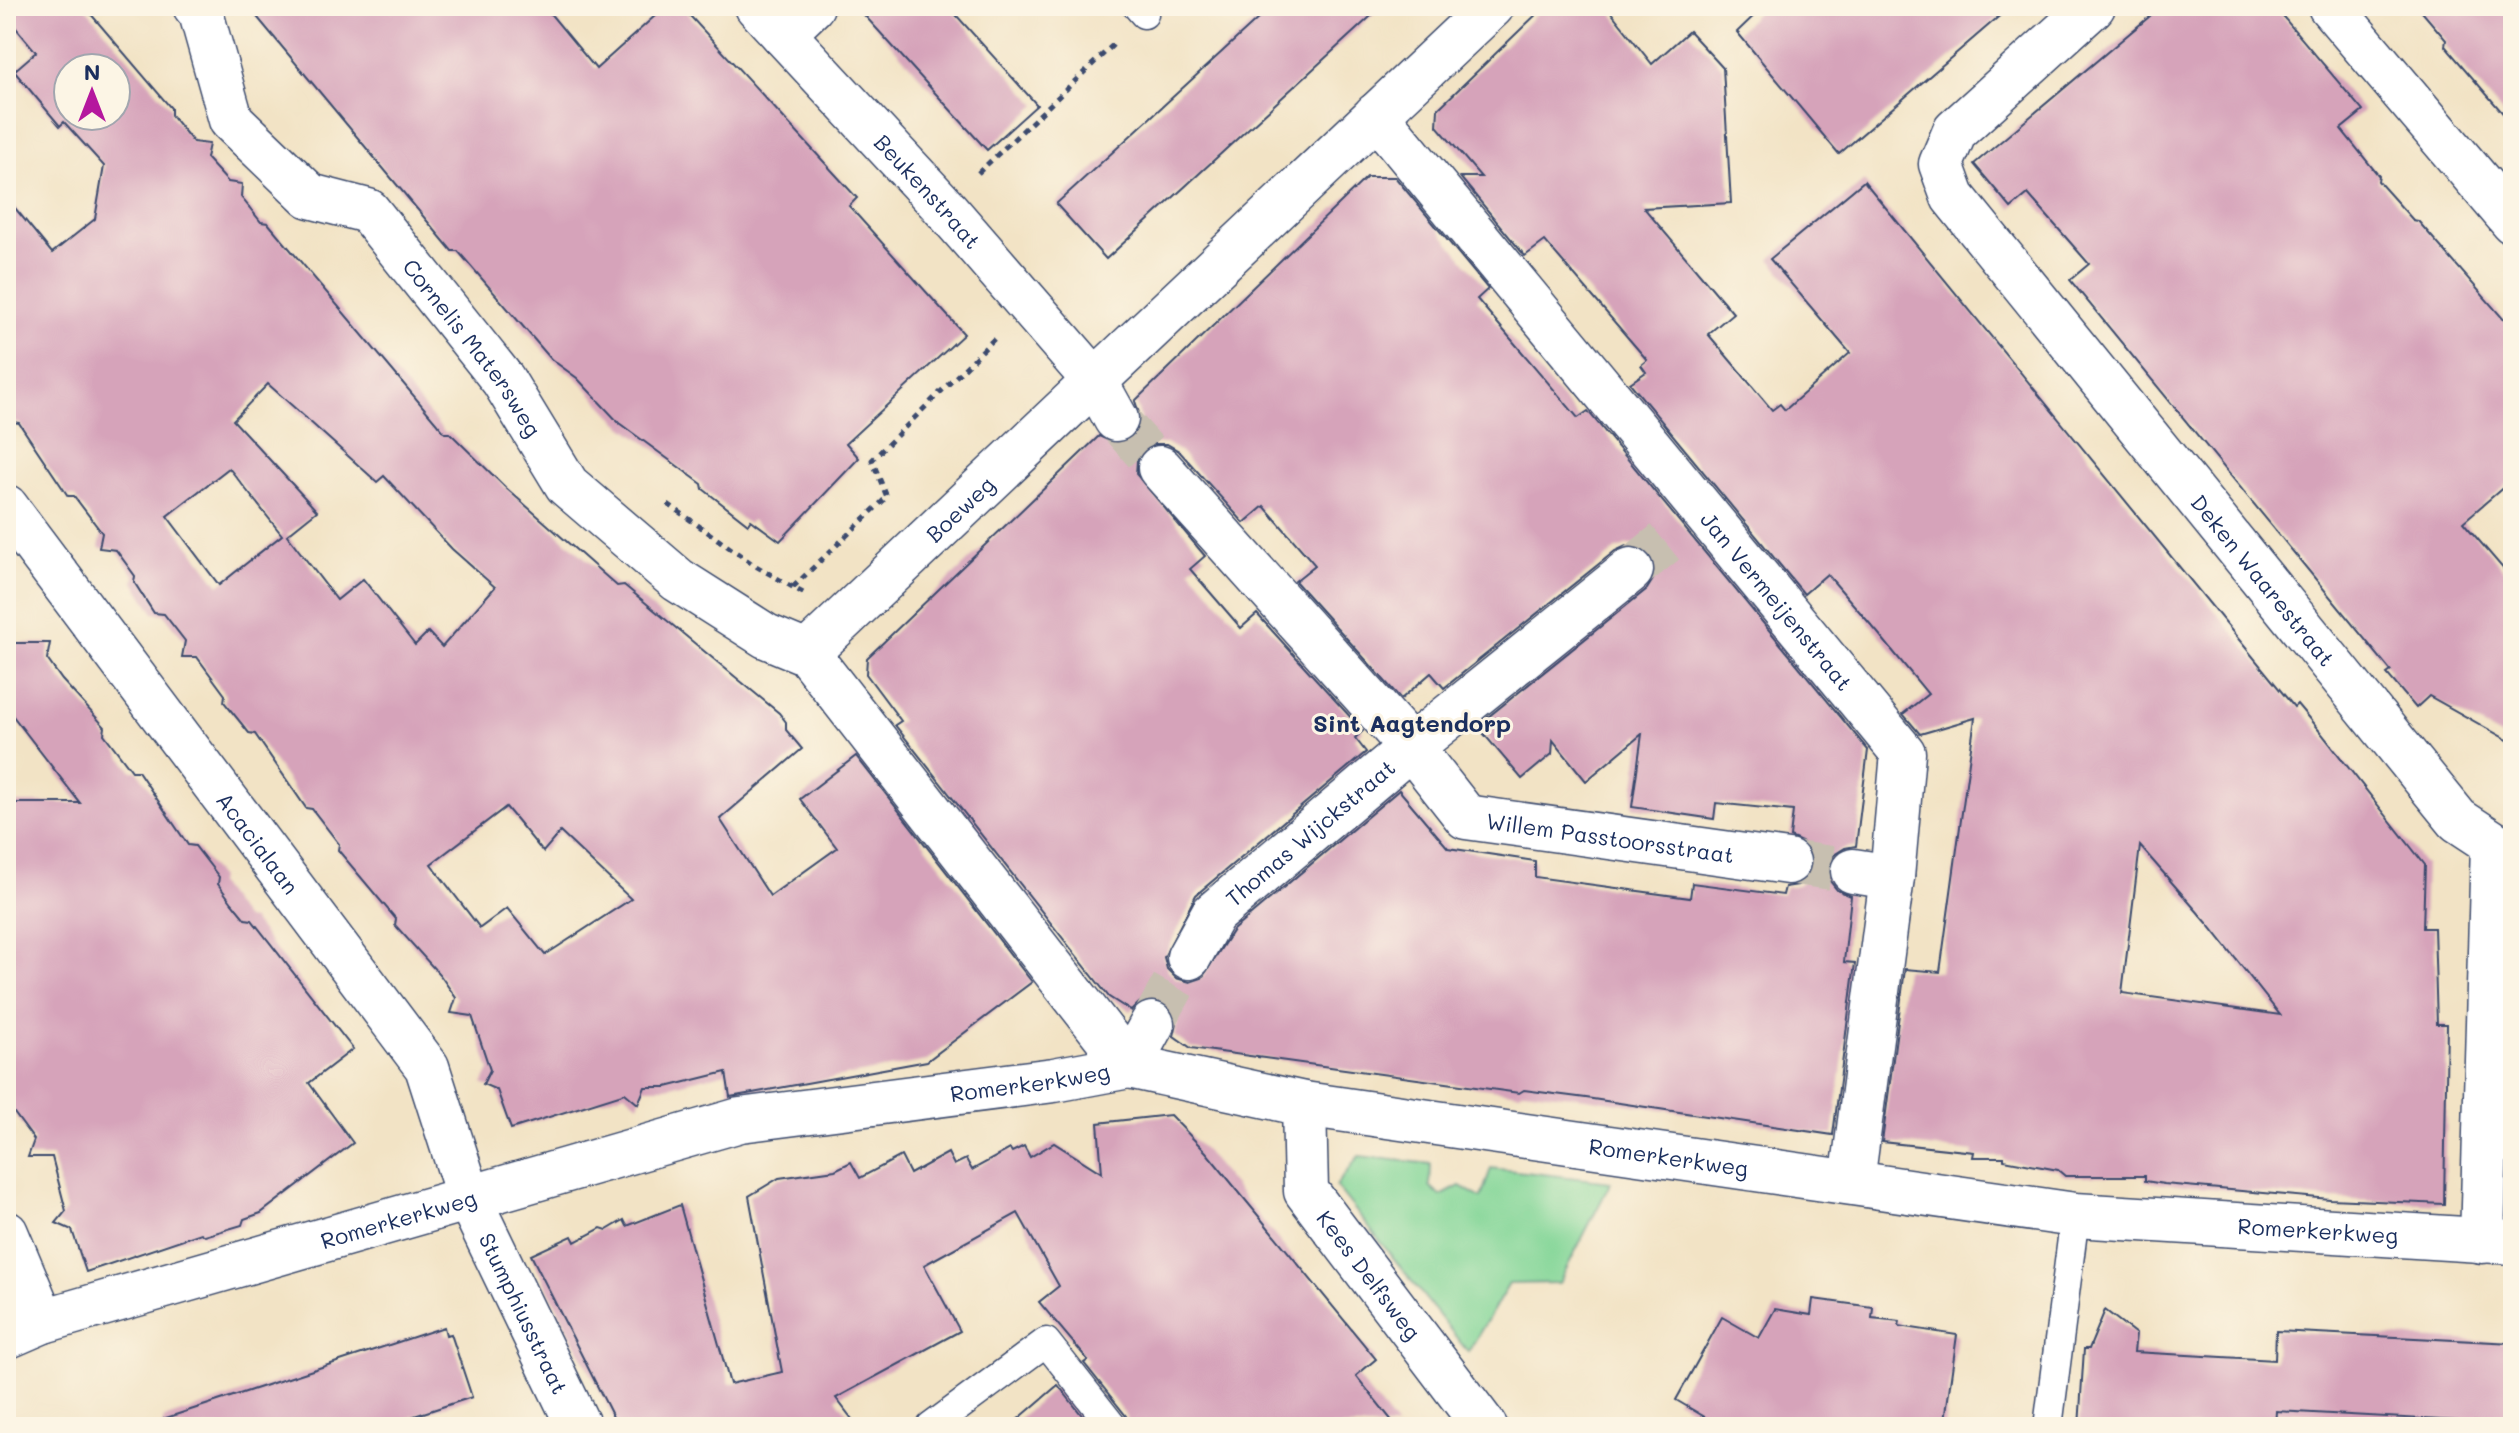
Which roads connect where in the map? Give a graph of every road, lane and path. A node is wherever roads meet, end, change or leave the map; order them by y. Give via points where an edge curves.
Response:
1 (195, 6) edge
2 (1492, 6) edge
3 (2093, 6) edge
4 (2330, 6) edge
5 (1141, 10) edge
6 (784, 15) edge
7 (1376, 115) junction
8 (943, 206) junction
9 (2513, 222) edge
10 (1028, 305) junction
11 (1095, 381) junction
12 (1116, 419) tunnel mouth
13 (1160, 468) tunnel mouth
14 (655, 494) dead end
15 (6, 507) edge
16 (1631, 570) tunnel mouth
17 (793, 587) junction
18 (847, 614) junction
19 (807, 653) junction
20 (1411, 747) junction
21 (2503, 843) edge
22 (1788, 862) tunnel mouth
23 (1189, 957) tunnel mouth
24 (1152, 1024) tunnel mouth
25 (1129, 1066) junction
26 (1304, 1104) junction
27 (1852, 1182) junction
28 (470, 1201) junction
29 (2075, 1215) junction
30 (6, 1233) edge
31 (2498, 1242) edge
32 (25, 1329) edge
33 (579, 1427) edge
34 (932, 1427) edge
35 (1113, 1427) edge
36 (1485, 1427) edge
37 (2048, 1427) edge

1 - 19 street, Cornelis Matersweg via 231,120 310,196 368,211 503,380 567,485 678,580 766,636
2 - 7 street, Boeweg
3 - 21 street, Deken Waarestraat via 1955,131 1941,164 1953,197 2458,820
4 - 9 street
5 - 8 path
6 - 8 street, Beukenstraat
7 - 11 street, Boeweg
7 - 27 street, Jan Vermeijenstraat via 1692,519 1903,753 1872,874
8 - 10 street, Beukenstraat
10 - 11 street, Beukenstraat
10 - 17 path via 872,460 887,497
11 - 12 street
11 - 18 street, Boeweg
13 - 20 street, Willem Passtoorsstraat
14 - 17 path
15 - 28 street, Acacialaan via 427,1067
16 - 20 street, Thomas Wijckstraat
17 - 18 path
18 - 19 street, Boeweg
19 - 25 street
20 - 22 street, Willem Passtoorsstraat via 1466,817
20 - 23 street, Thomas Wijckstraat via 1213,914
21 - 31 street, Deken Waarestraat
24 - 25 street
25 - 26 street, Romerkerkweg
25 - 28 street, Romerkerkweg via 740,1120
26 - 27 street, Romerkerkweg
26 - 36 street, Kees Delfsweg via 1306,1191
27 - 29 street, Romerkerkweg
28 - 32 street, Romerkerkweg
28 - 33 street, Stumphiusstraat
29 - 31 street, Romerkerkweg
29 - 37 lane
30 - 32 street
34 - 35 lane via 1046,1342

